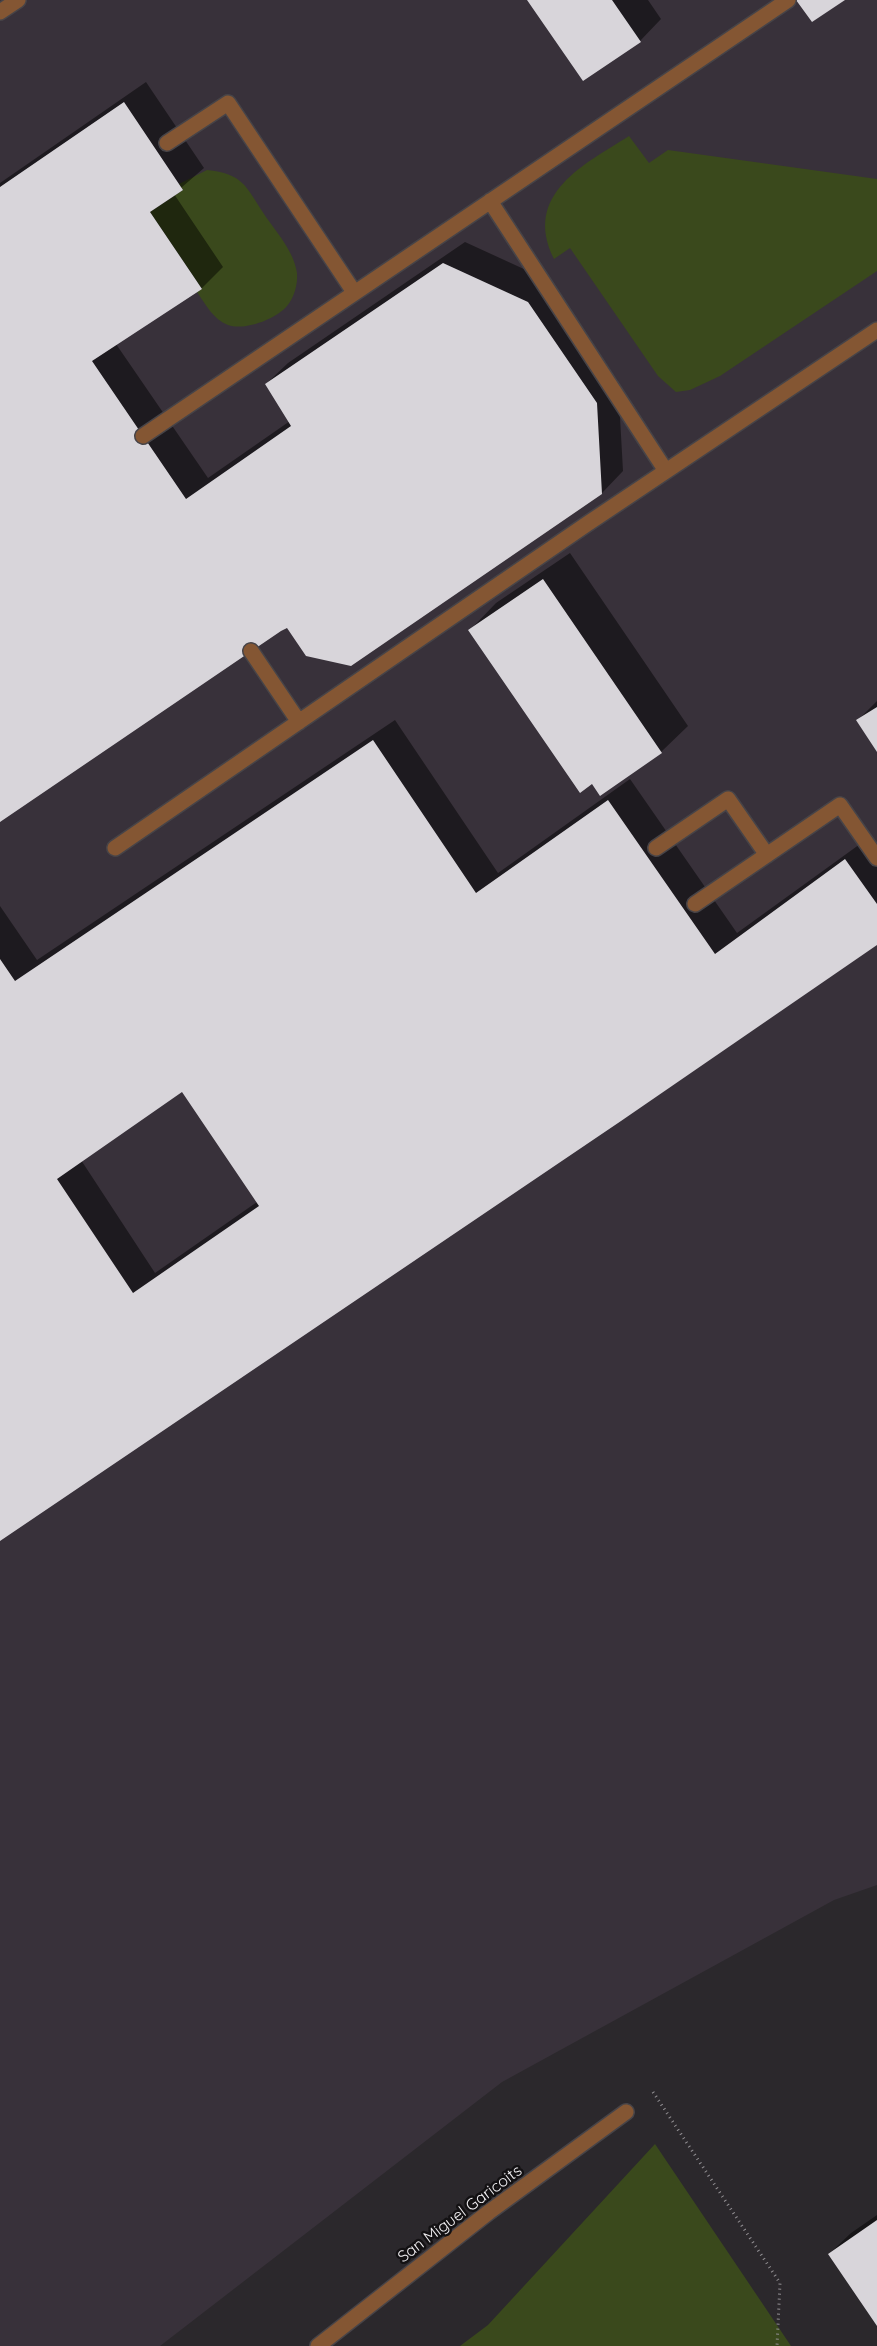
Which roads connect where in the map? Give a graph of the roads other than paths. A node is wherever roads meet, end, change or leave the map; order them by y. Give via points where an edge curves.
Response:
1 (18, 0) edge
2 (788, 0) edge
3 (0, 12) edge
4 (167, 143) dead end
5 (490, 201) junction
6 (354, 292) junction
7 (877, 330) edge
8 (143, 436) dead end
9 (666, 471) junction
10 (251, 651) dead end
11 (299, 722) junction
12 (115, 848) dead end
13 (656, 848) dead end
14 (767, 855) junction
15 (877, 858) edge
16 (695, 904) dead end
17 (626, 2112) dead end
18 (318, 2346) edge

1 - 3 lane
2 - 5 lane
4 - 6 lane via 228,103
5 - 6 lane
5 - 9 lane
6 - 8 lane
7 - 9 lane
9 - 11 lane
10 - 11 lane
11 - 12 lane
13 - 14 lane via 728,800
14 - 15 lane via 840,805
14 - 16 lane
17 - 18 lane, San Miguel Garicoits via 489,2212

